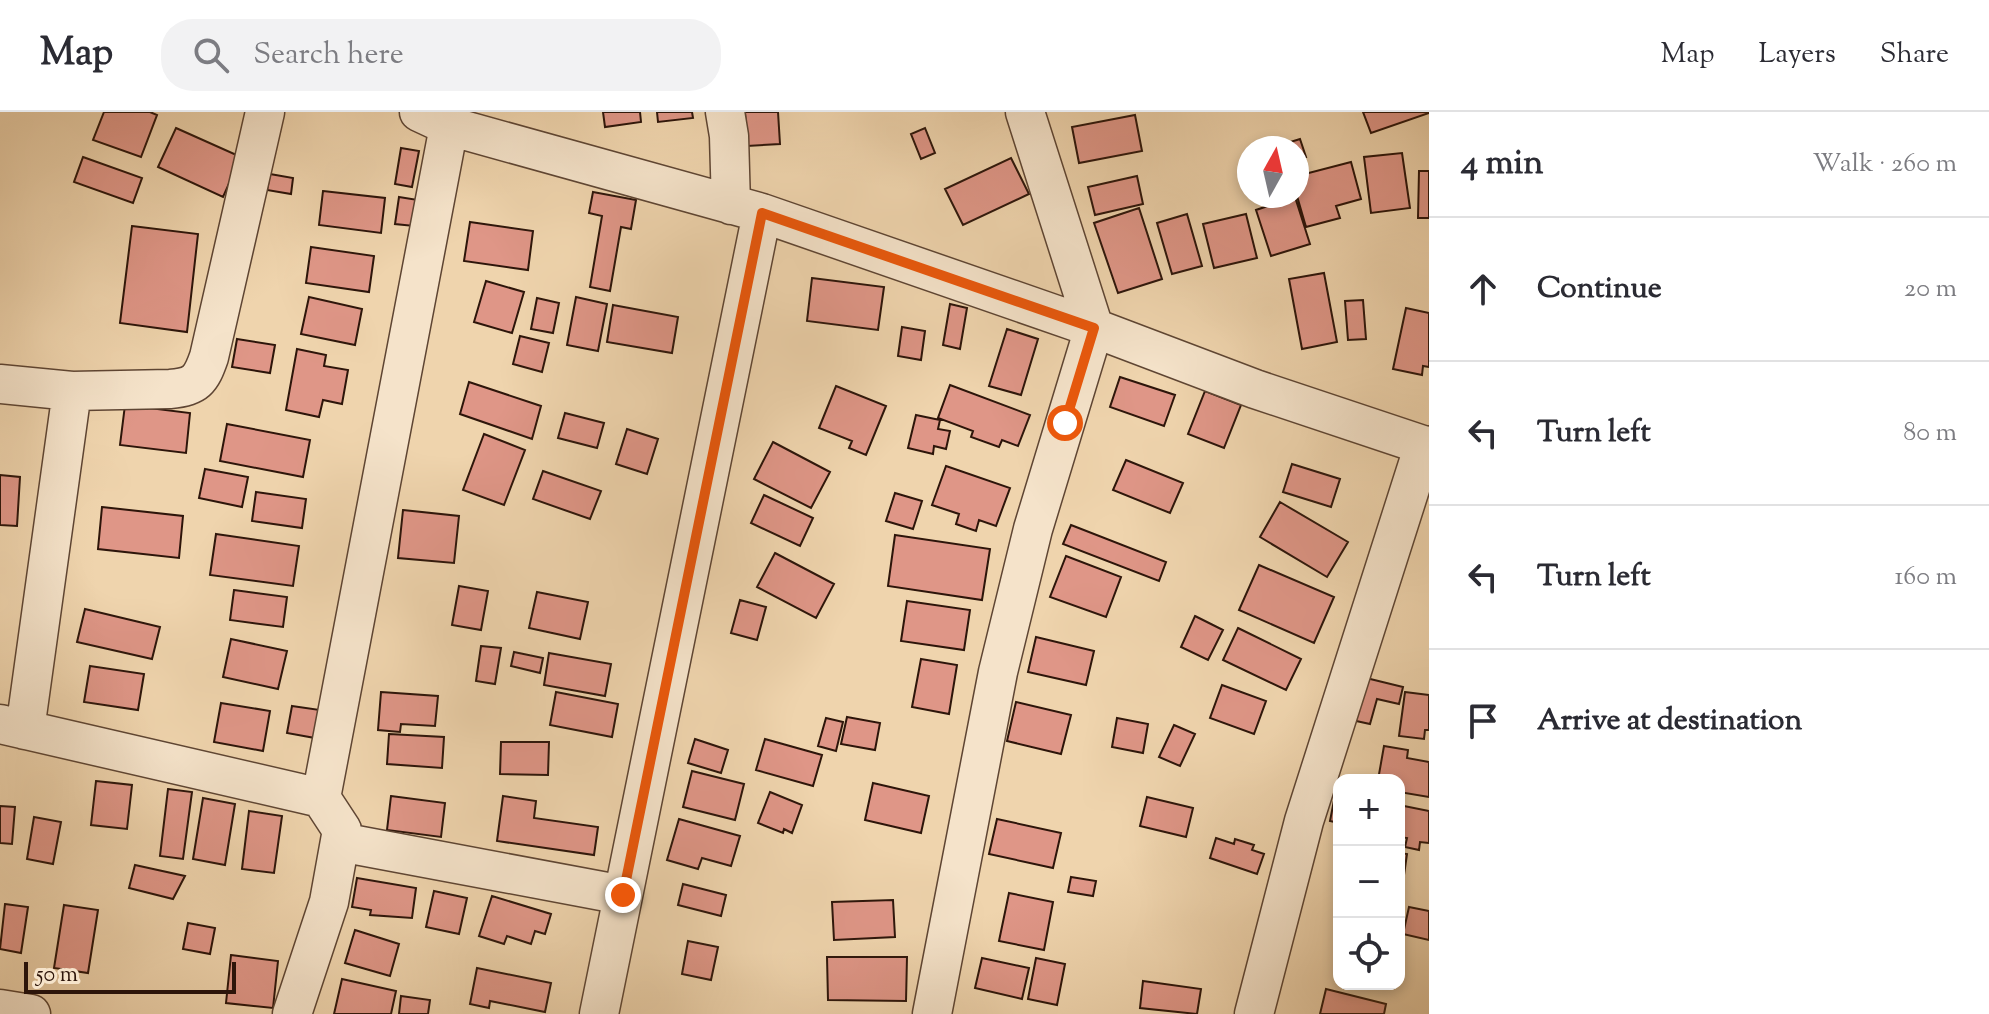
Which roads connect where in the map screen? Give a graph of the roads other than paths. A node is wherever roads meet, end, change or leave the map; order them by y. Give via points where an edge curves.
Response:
1 (265, 112) edge
2 (725, 112) edge
3 (1025, 112) edge
4 (434, 119) edge
5 (747, 209) junction
6 (1094, 328) junction
7 (0, 384) edge
8 (72, 391) junction
9 (1427, 446) edge
10 (12, 727) edge
11 (321, 798) junction
12 (340, 842) junction
13 (623, 895) junction
14 (0, 1009) edge
15 (31, 1014) edge
16 (292, 1014) edge
17 (599, 1014) edge
18 (932, 1014) edge
19 (1254, 1014) edge

1 - 8 street via 202,377 183,388
2 - 5 street
3 - 6 street
4 - 5 street
4 - 11 street
5 - 6 street
5 - 13 street
6 - 9 street
6 - 18 street via 1033,529 998,672
7 - 8 street
8 - 10 street
9 - 19 street via 1304,821
10 - 11 street
11 - 12 street via 342,830
12 - 13 street
12 - 16 street via 329,902
13 - 17 street
14 - 15 street

